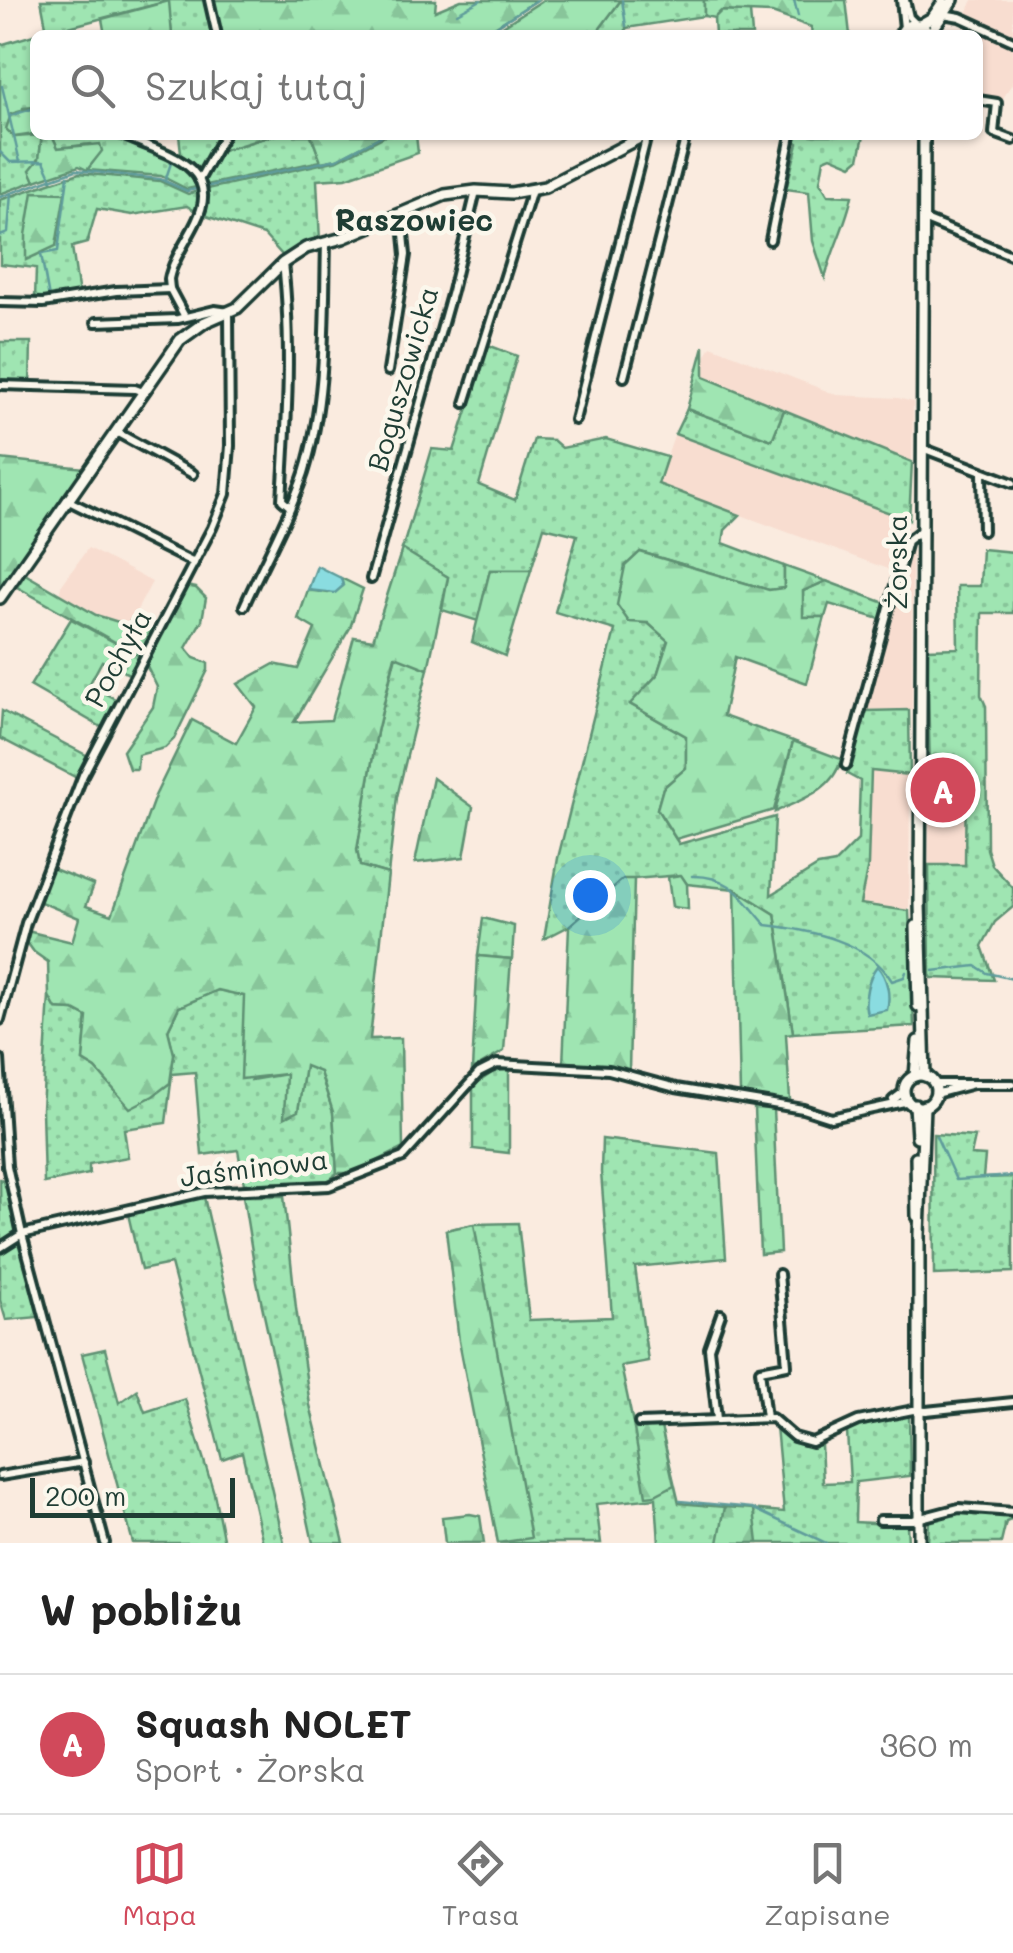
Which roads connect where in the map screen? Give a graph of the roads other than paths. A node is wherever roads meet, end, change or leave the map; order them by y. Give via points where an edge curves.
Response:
1 (210, 0) edge
2 (903, 0) edge
3 (945, 0) edge
4 (955, 0) edge
5 (943, 14) junction
6 (960, 18) junction
7 (918, 24) junction
8 (216, 30) edge
9 (902, 30) edge
10 (906, 30) edge
11 (925, 30) edge
12 (933, 30) edge
13 (1013, 42) edge
14 (983, 101) edge
15 (134, 140) edge
16 (221, 140) edge
17 (637, 140) edge
18 (645, 140) edge
19 (685, 140) edge
20 (790, 140) edge
21 (922, 140) edge
22 (1013, 140) edge
23 (198, 181) junction
24 (533, 189) junction
25 (476, 192) junction
26 (402, 212) junction
27 (923, 220) junction
28 (770, 240) dead end
29 (326, 242) junction
30 (1013, 256) edge
31 (284, 262) junction
32 (170, 288) junction
33 (0, 302) edge
34 (228, 312) junction
35 (185, 318) junction
36 (96, 322) dead end
37 (388, 370) dead end
38 (624, 377) dead end
39 (0, 385) edge
40 (143, 392) junction
41 (465, 403) dead end
42 (576, 420) dead end
43 (116, 432) junction
44 (920, 448) junction
45 (982, 472) junction
46 (193, 474) dead end
47 (1013, 483) edge
48 (68, 500) junction
49 (289, 506) junction
50 (920, 530) junction
51 (983, 530) dead end
52 (194, 563) junction
53 (371, 578) dead end
54 (0, 598) edge
55 (244, 606) dead end
56 (846, 765) dead end
57 (0, 1020) edge
58 (0, 1059) edge
59 (920, 1076) junction
60 (1, 1081) edge
61 (1013, 1084) edge
62 (935, 1089) junction
63 (913, 1101) junction
64 (2, 1114) edge
65 (22, 1234) junction
66 (0, 1248) edge
67 (779, 1274) dead end
68 (721, 1314) dead end
69 (1013, 1402) edge
70 (920, 1411) junction
71 (766, 1418) junction
72 (717, 1419) junction
73 (639, 1424) dead end
74 (84, 1462) junction
75 (0, 1476) edge
76 (1013, 1512) edge
77 (919, 1519) junction
78 (880, 1520) dead end
79 (105, 1543) edge
80 (919, 1543) edge

1 - 8 street
2 - 7 street
2 - 9 street
3 - 7 main road
4 - 5 main road
4 - 6 street
5 - 6 street
5 - 12 main road
6 - 13 street
7 - 10 main road
7 - 11 main road
14 - 22 street via 997,103 994,133
15 - 23 street via 182,159
16 - 23 street
17 - 24 main road
18 - 42 street
19 - 38 street
20 - 28 street
21 - 27 main road, Żorska
23 - 32 street via 199,216 171,269
24 - 25 main road
24 - 41 street
25 - 26 main road via 445,195
25 - 53 street, Boguszowicka
26 - 29 main road
26 - 37 street, Boguszowicka via 406,255
27 - 30 street
27 - 44 main road, Żorska
29 - 31 main road
29 - 49 street via 323,363 312,441
31 - 34 main road
31 - 49 street via 290,394 282,500
32 - 33 street
32 - 35 street
34 - 35 street
34 - 40 main road via 180,340
34 - 52 street, Pochyła via 226,494
35 - 36 street
39 - 40 street
40 - 43 main road
43 - 46 street
43 - 48 main road
44 - 45 street
44 - 50 main road, Żorska
45 - 47 street
45 - 51 street
48 - 52 street
48 - 54 main road
49 - 55 street
50 - 56 street via 907,541
50 - 59 main road, Żorska
52 - 57 street, Pochyła via 57,836
58 - 60 street
59 - 62 main road
59 - 63 main road via 906,1083
60 - 64 street
61 - 62 street
62 - 63 main road
63 - 65 street, Jaśminowa via 831,1118 609,1070 498,1064 479,1072 404,1157 329,1186 204,1192
63 - 70 main road
64 - 65 street
65 - 66 street, Jaśminowa
65 - 74 street
67 - 71 street via 787,1365 760,1370
68 - 72 street via 709,1348
69 - 70 street
70 - 71 street via 858,1421 812,1442
70 - 77 main road
71 - 72 street
72 - 73 street
74 - 75 street
74 - 79 street
76 - 77 street via 958,1508
77 - 78 street
77 - 80 main road

